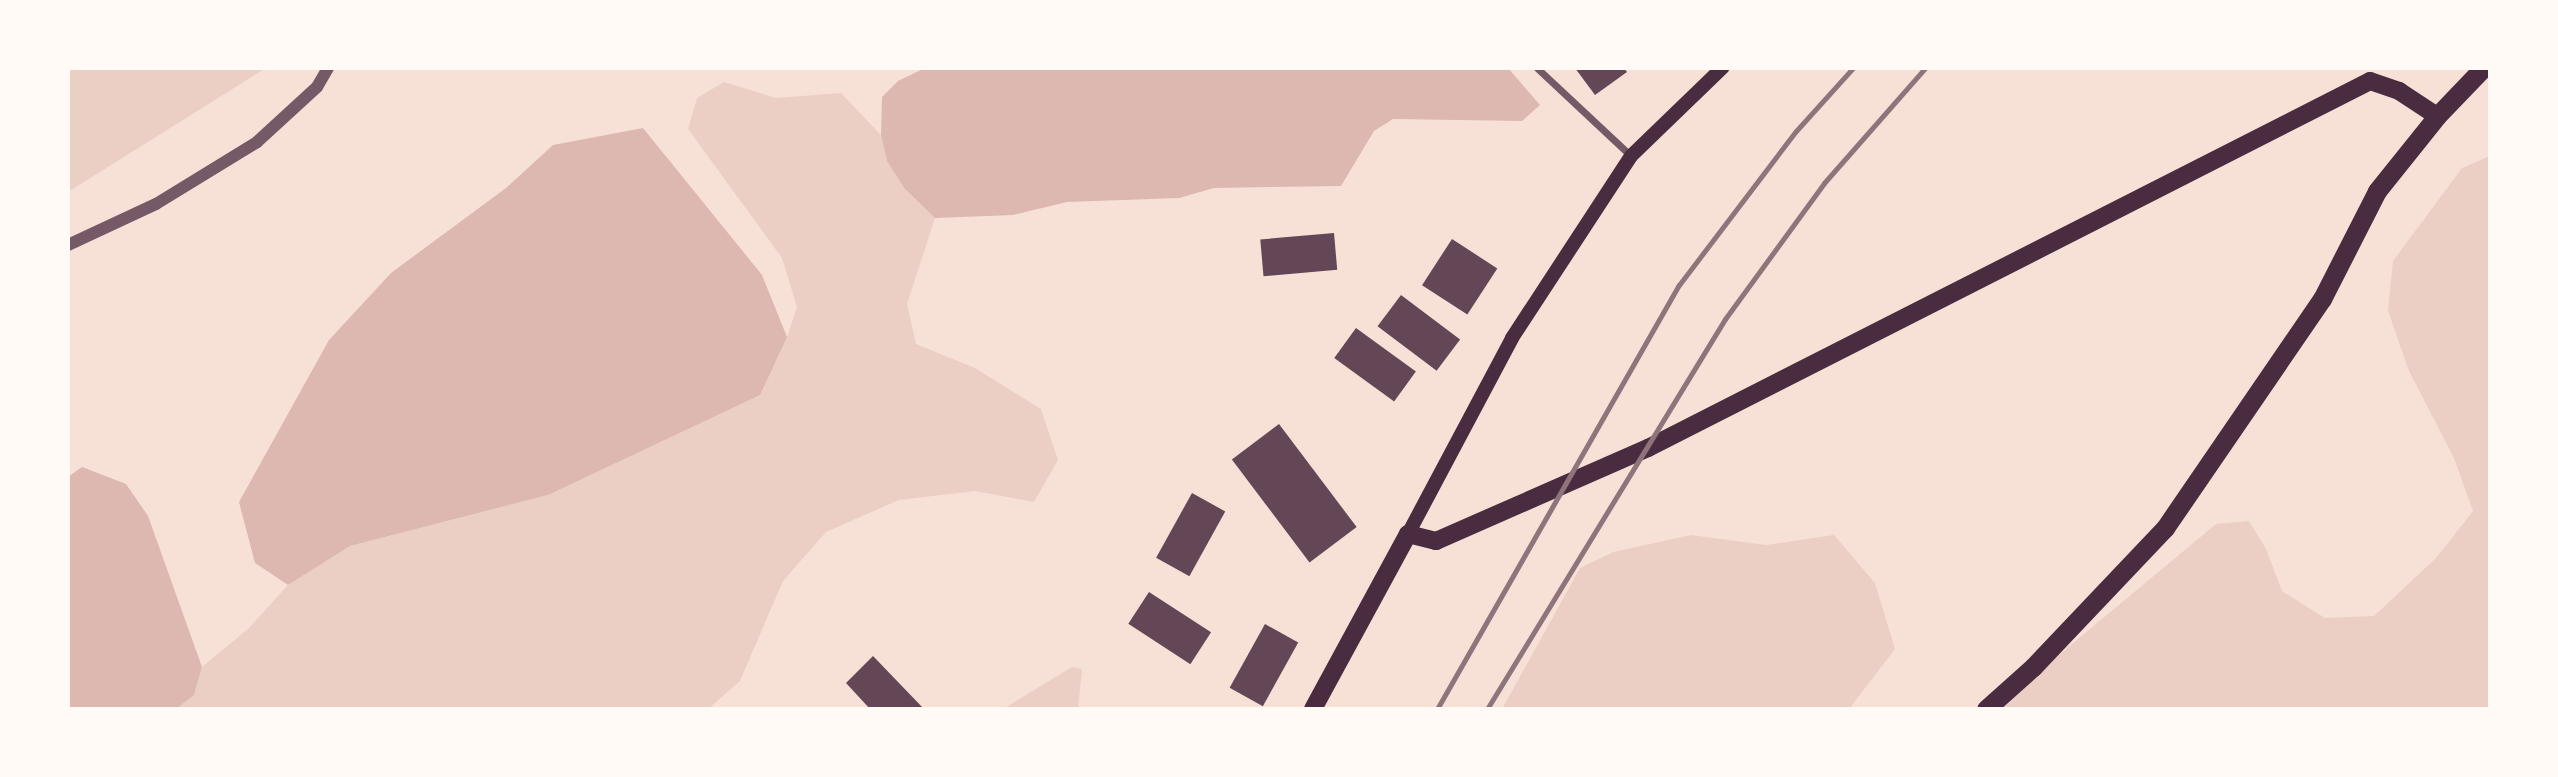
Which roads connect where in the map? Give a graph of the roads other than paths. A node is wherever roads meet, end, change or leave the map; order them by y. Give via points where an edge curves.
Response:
1 (328, 68) edge
2 (1537, 68) edge
3 (1722, 68) edge
4 (2483, 68) edge
5 (2372, 74) edge
6 (2437, 116) junction
7 (1631, 156) junction
8 (68, 245) edge
9 (1408, 534) junction
10 (1313, 709) edge
11 (1986, 709) edge

1 - 8 street via 317,87 257,142 156,204
2 - 7 street
3 - 7 main road
4 - 6 highway
5 - 6 main road
5 - 9 main road via 1648,447 1436,541
6 - 11 highway via 2377,191 2322,299 2165,528 2033,667
7 - 9 main road via 1512,338
9 - 10 main road

